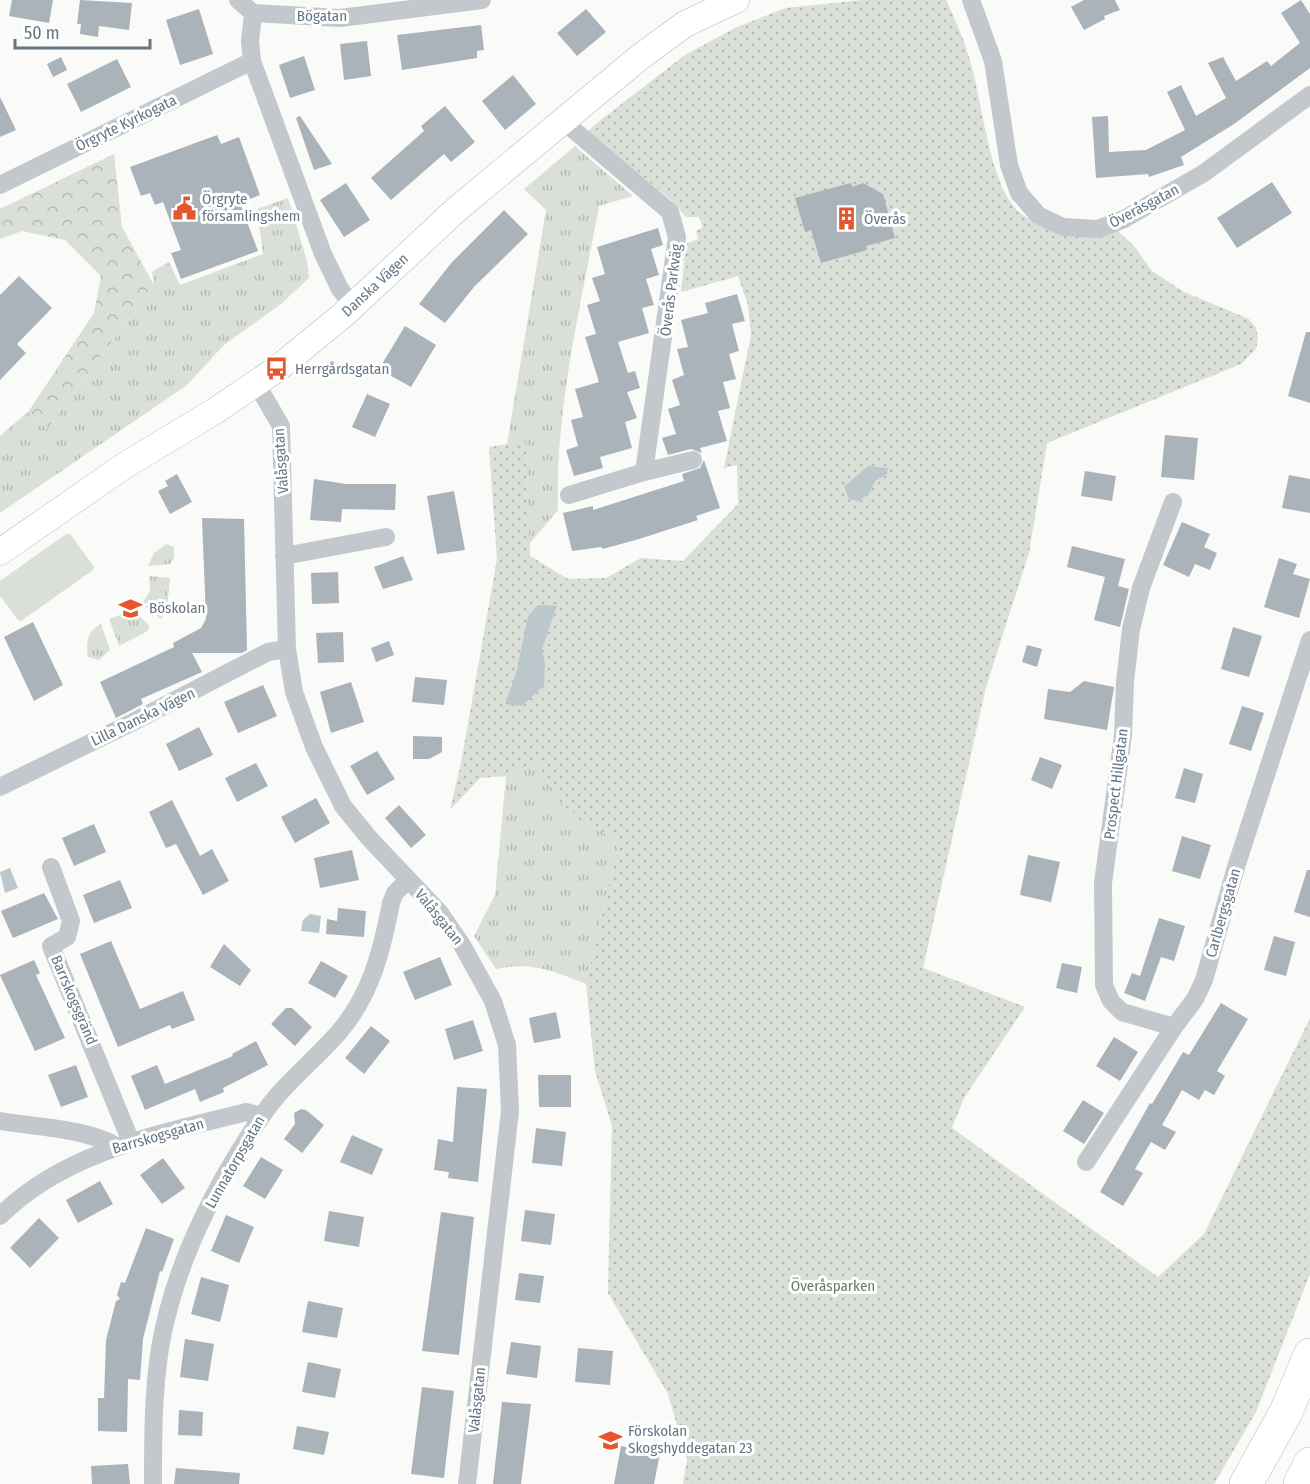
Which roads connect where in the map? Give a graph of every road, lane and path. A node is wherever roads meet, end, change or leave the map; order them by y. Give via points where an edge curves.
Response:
1 (238, 0) edge
2 (482, 0) edge
3 (736, 0) edge
4 (971, 0) edge
5 (457, 2) edge
6 (699, 7) edge
7 (253, 13) junction
8 (252, 61) junction
9 (1310, 95) edge
10 (562, 120) junction
11 (0, 185) edge
12 (353, 306) junction
13 (256, 383) junction
14 (693, 460) dead end
15 (644, 472) junction
16 (569, 495) dead end
17 (1173, 502) dead end
18 (386, 537) dead end
19 (0, 552) edge
20 (284, 556) junction
21 (1310, 640) edge
22 (287, 649) junction
23 (0, 787) edge
24 (51, 867) dead end
25 (408, 880) junction
26 (1173, 1027) junction
27 (262, 1116) junction
28 (0, 1121) edge
29 (123, 1144) junction
30 (1086, 1162) dead end
31 (0, 1216) edge
32 (1310, 1355) edge
33 (1310, 1410) edge
34 (1310, 1464) edge
35 (153, 1484) edge
36 (467, 1484) edge
37 (1246, 1484) edge
38 (1256, 1484) edge
39 (1300, 1484) edge

1 - 7 street
2 - 5 street, Bögatan
3 - 6 street, Danska Vägen
4 - 9 street, Överåsgatan via 993,62 1009,165 1019,193 1038,215 1063,227 1098,229 1124,219 1204,173
5 - 7 street, Bögatan via 340,18
6 - 10 street, Danska Vägen
7 - 8 street
8 - 11 street, Örgryte Kyrkogata
8 - 12 street via 323,254 336,283
10 - 12 street, Danska Vägen via 457,209
10 - 15 street, Överås Parkväg via 670,212 675,224 675,260
12 - 13 street, Danska Vägen
13 - 19 street, Danska Vägen via 124,466
13 - 20 street, Valåsgatan via 281,426
14 - 15 street
15 - 16 street
17 - 26 street, Prospect Hillgatan via 1131,628 1124,735 1103,894 1104,985 1111,1001 1132,1017
18 - 20 street
20 - 22 street, Valåsgatan
21 - 26 street, Carlbergsgatan via 1236,867 1204,980
22 - 23 street, Lilla Danska Vägen via 268,652
22 - 25 street, Valåsgatan via 294,692 327,776 343,806
24 - 29 street, Barrskogsgränd via 71,921 67,938 51,946
25 - 27 street, Lunnatorpsgatan via 391,903 374,974 345,1023
25 - 36 street, Valåsgatan via 440,914 483,980 507,1045 511,1077 500,1211
26 - 30 street, Carlbergsgatan
27 - 29 street, Barrskogsgatan via 246,1112
27 - 35 street, Lunnatorpsgatan via 211,1202 188,1252 172,1301 160,1347 155,1391
28 - 29 street
29 - 31 street, Barrskogsgatan via 40,1184
32 - 37 highway via 1286,1412
33 - 38 highway
34 - 39 highway

